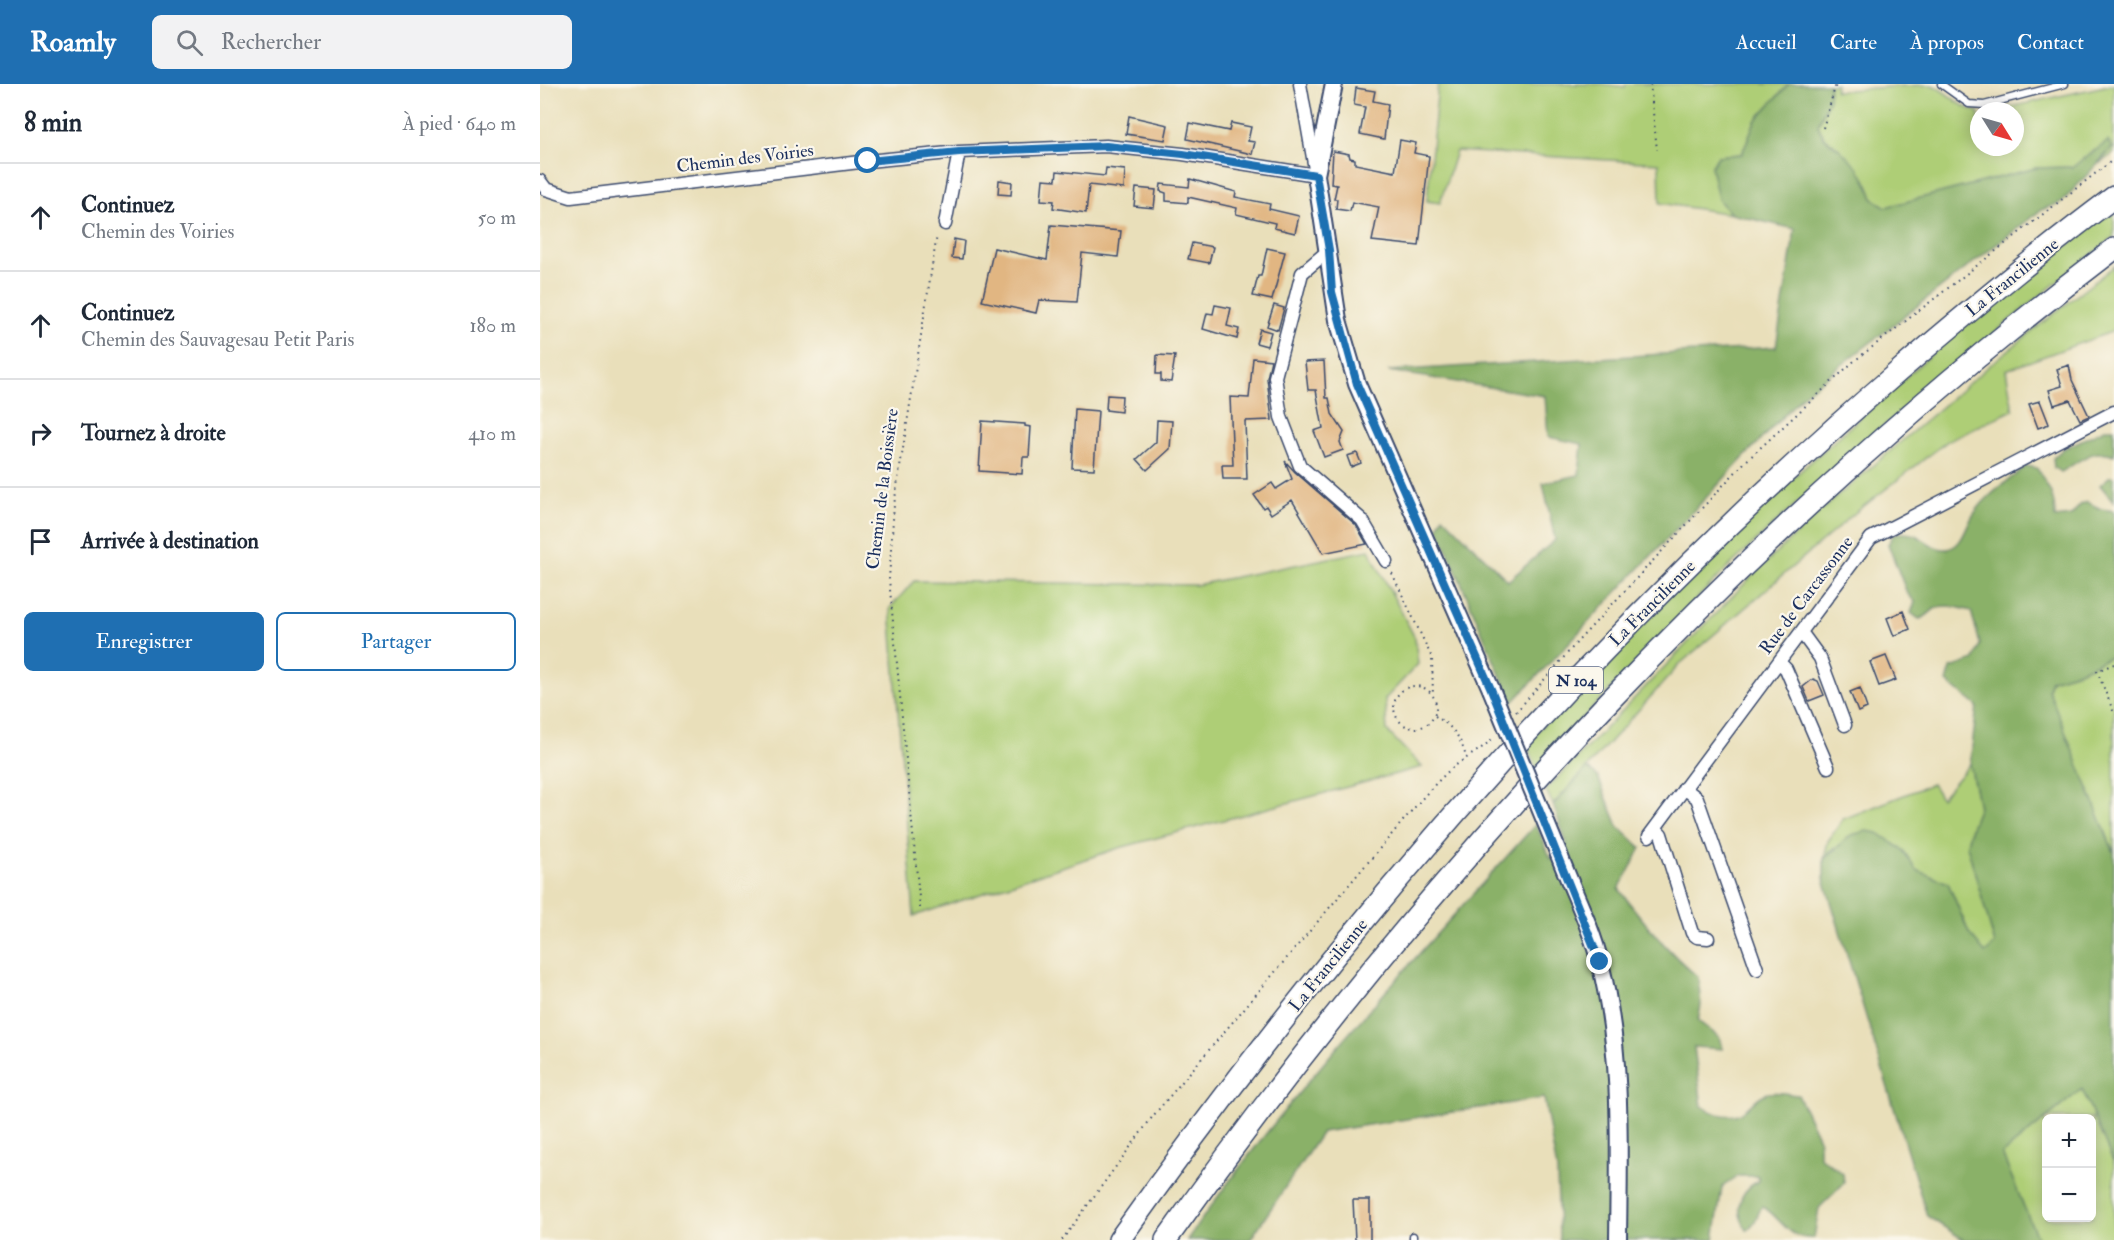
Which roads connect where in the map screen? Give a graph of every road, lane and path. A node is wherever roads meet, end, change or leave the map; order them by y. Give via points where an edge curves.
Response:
1 (1300, 84) edge
2 (1334, 84) edge
3 (1650, 84) edge
4 (1836, 84) edge
5 (1941, 84) edge
6 (2065, 84) edge
7 (1823, 128) dead end
8 (1657, 150) dead end
9 (959, 152) junction
10 (1316, 175) junction
11 (540, 181) edge
12 (2114, 197) edge
13 (945, 224) joint
14 (2114, 249) edge
15 (1329, 250) junction
16 (2114, 412) edge
17 (1386, 561) joint
18 (1801, 632) junction
19 (1779, 662) junction
20 (2114, 664) edge
21 (1433, 696) junction
22 (2114, 712) edge
23 (1435, 716) junction
24 (1845, 725) dead end
25 (1466, 757) dead end
26 (1828, 767) dead end
27 (1684, 788) junction
28 (920, 908) dead end
29 (1708, 938) dead end
30 (1757, 969) dead end
31 (1119, 1240) edge
32 (1166, 1240) edge
33 (1618, 1240) edge

1 - 10 street
2 - 10 street
3 - 8 path
4 - 7 path
5 - 6 lane via 1969,104 1984,105
9 - 10 street, Chemin des Voiries via 1106,146
9 - 11 street, Chemin des Voiries via 571,197 546,189
9 - 13 street
10 - 15 street
12 - 31 highway, La Francilienne / N 104 via 1958,320 1831,430 1737,518 1562,695 1457,810 1309,987 1227,1091
13 - 28 path, Chemin de la Boissière via 938,227 904,438 889,579
14 - 32 highway, La Francilienne / N 104 via 1987,348 1862,455 1763,546 1593,719 1505,815 1348,1001
15 - 17 street via 1302,273 1275,377 1281,417 1300,466 1362,520
15 - 33 street, bridge via 1338,320 1357,384 1491,689 1600,962 1616,1062
16 - 18 street, Rue de Carcassonne via 1871,538
17 - 21 path via 1432,658
18 - 19 street, Rue de Carcassonne
18 - 24 street via 1820,658
19 - 26 street via 1786,669
19 - 27 street, Rue de Carcassonne
20 - 22 path via 2097,671
21 - 23 path
21 - 23 path via 1422,687 1408,687 1397,696 1394,711 1400,723 1413,729 1426,726
23 - 25 path via 1452,726
27 - 29 street, Rue de Carcassonne via 1652,832 1661,834 1692,933
27 - 30 street via 1697,798

